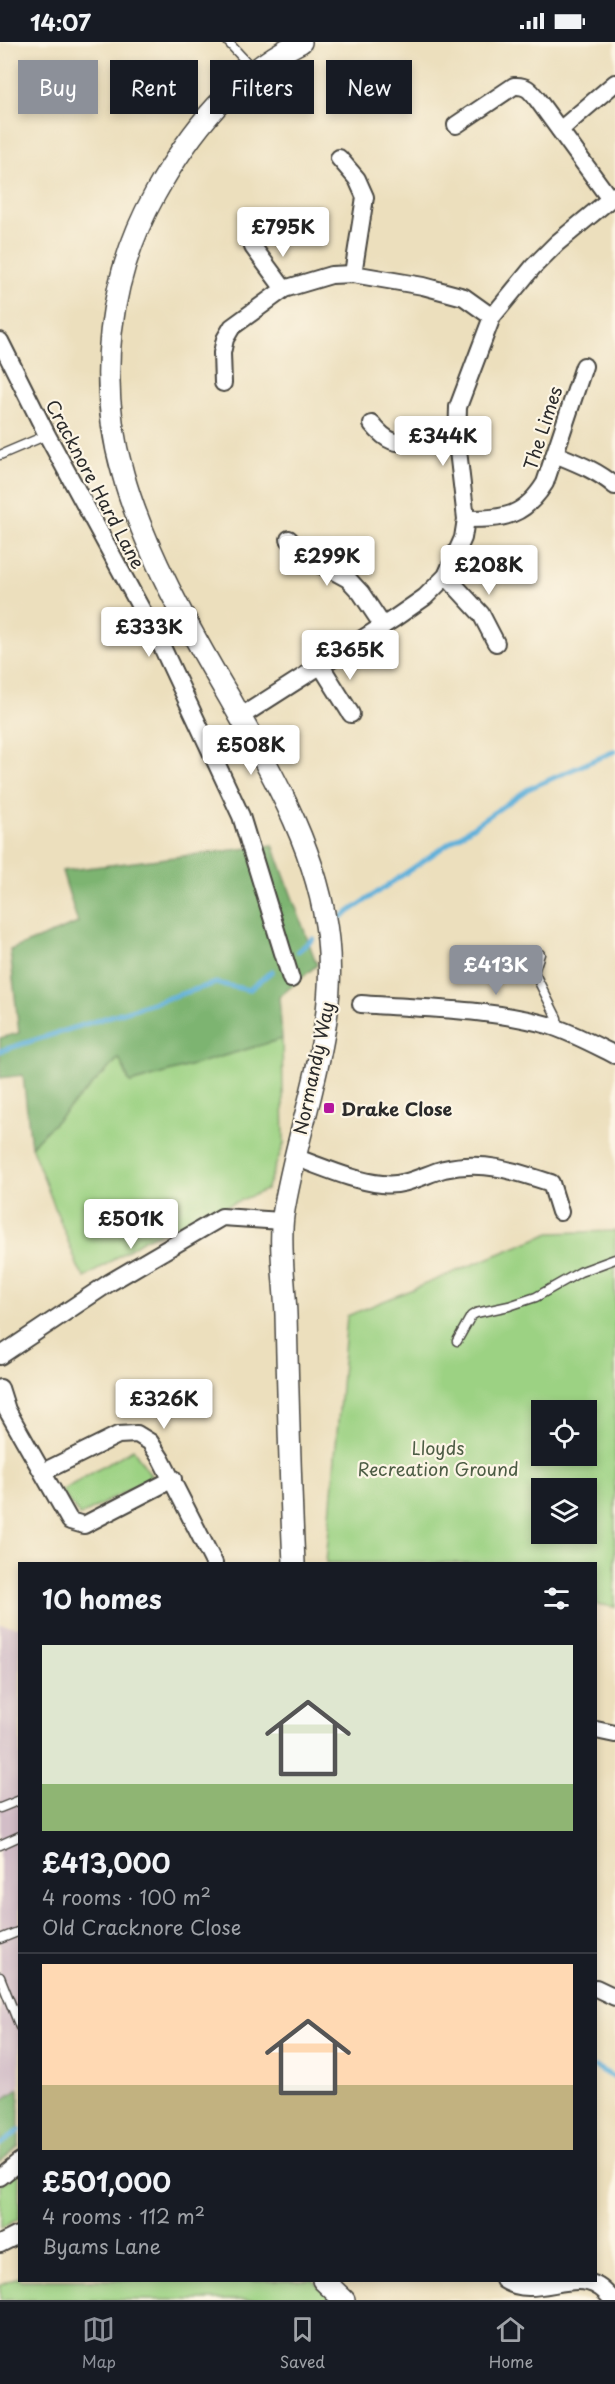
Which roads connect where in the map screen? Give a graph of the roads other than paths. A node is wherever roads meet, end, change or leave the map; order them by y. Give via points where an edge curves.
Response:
1 (228, 42) edge
2 (301, 42) edge
3 (245, 60) edge
4 (271, 60) edge
5 (615, 83) edge
6 (210, 113) edge
7 (456, 125) dead end
8 (560, 130) junction
9 (339, 158) dead end
10 (612, 197) edge
11 (254, 247) dead end
12 (353, 274) junction
13 (284, 289) junction
14 (492, 317) junction
15 (0, 341) edge
16 (584, 366) dead end
17 (223, 383) dead end
18 (372, 424) dead end
19 (46, 435) junction
20 (457, 442) junction
21 (555, 454) junction
22 (0, 455) edge
23 (615, 486) edge
24 (466, 519) junction
25 (289, 539) dead end
26 (446, 576) junction
27 (382, 626) junction
28 (496, 643) dead end
29 (321, 666) junction
30 (351, 714) dead end
31 (240, 717) junction
32 (540, 954) dead end
33 (291, 979) dead end
34 (361, 1004) dead end
35 (558, 1029) junction
36 (615, 1055) edge
37 (294, 1157) junction
38 (560, 1212) dead end
39 (282, 1221) junction
40 (615, 1258) edge
41 (457, 1341) dead end
42 (1, 1361) edge
43 (0, 1388) edge
44 (43, 1472) junction
45 (173, 1479) junction
46 (214, 1562) edge
47 (294, 1562) edge
48 (597, 1730) edge
49 (615, 1734) edge
50 (18, 1801) edge
51 (0, 1808) edge
52 (18, 1837) edge
53 (0, 1845) edge
54 (18, 1931) edge
55 (1, 1935) edge
56 (0, 1977) edge
57 (597, 1988) edge
58 (615, 1996) edge
59 (18, 2022) edge
60 (18, 2162) edge
61 (0, 2176) edge
62 (18, 2235) edge
63 (0, 2244) edge
64 (325, 2282) edge
65 (509, 2282) edge
66 (576, 2282) edge
67 (585, 2282) edge
68 (344, 2300) edge
69 (613, 2300) edge

1 - 3 lane
2 - 4 street, Normandy Way
5 - 8 street
6 - 31 street, Normandy Way via 185,143 133,238 113,316 109,374 112,427 131,499 162,573
7 - 8 street via 514,86 522,85
8 - 10 street
9 - 12 street via 357,179 365,197
10 - 14 street via 557,243
11 - 13 street
12 - 13 street via 331,275
12 - 14 street via 464,297
13 - 17 street via 232,327 222,353
14 - 20 street via 458,407
15 - 19 street, Cracknore Hard Lane
16 - 21 street, The Limes
18 - 20 street via 393,442
19 - 22 lane
19 - 33 street, Cracknore Hard Lane via 164,649 241,816
20 - 24 street
21 - 23 street via 585,466
21 - 24 street, The Limes via 540,491 521,510 505,518
24 - 26 street via 463,538
25 - 27 street via 306,560 348,579
26 - 27 street via 425,597
26 - 28 street via 481,614
27 - 29 street
29 - 30 street
29 - 31 street
31 - 37 street, Normandy Way via 278,786 300,837 318,889 328,941 325,1032
32 - 35 lane via 534,972 557,1018
34 - 35 street via 475,1010
35 - 36 street
37 - 38 street via 382,1184 416,1180 444,1169 505,1167 551,1183
37 - 39 street, Normandy Way
39 - 42 street via 222,1217 109,1283
39 - 47 street, Normandy Way
40 - 41 lane via 536,1297 476,1313
43 - 44 street via 7,1410
44 - 45 street via 118,1435 136,1434 150,1442
44 - 45 street via 70,1521 84,1525
45 - 46 street
48 - 49 street
50 - 51 lane
52 - 53 lane
54 - 55 lane
56 - 59 lane
57 - 58 street
60 - 61 street
62 - 63 street
64 - 68 street
65 - 66 street via 527,2290
67 - 69 street via 599,2286

